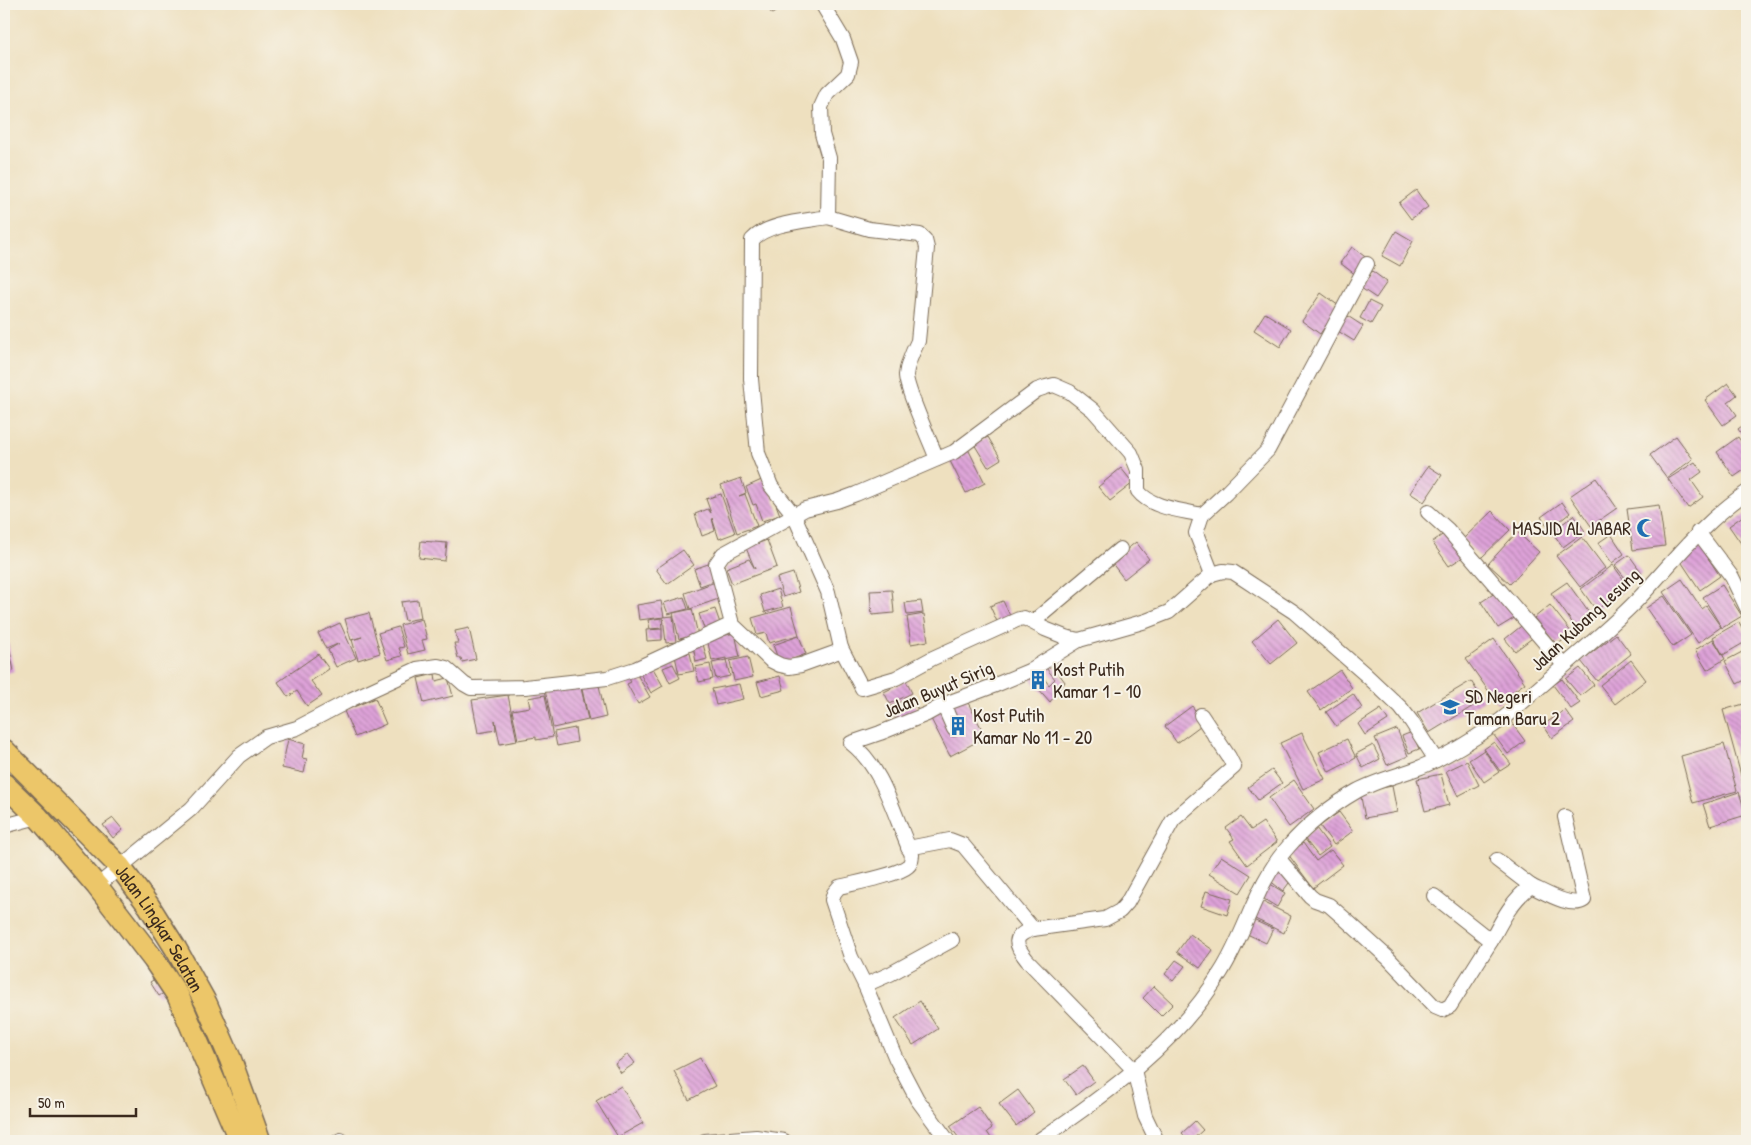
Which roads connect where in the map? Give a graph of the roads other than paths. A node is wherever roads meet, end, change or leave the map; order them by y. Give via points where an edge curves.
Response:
1 (822, 4) edge
2 (828, 217) junction
3 (1366, 264) dead end
4 (937, 459) junction
5 (1747, 492) edge
6 (1428, 512) dead end
7 (794, 515) junction
8 (1202, 515) junction
9 (1698, 532) junction
10 (1120, 549) dead end
11 (1212, 574) junction
12 (1747, 608) edge
13 (1033, 622) junction
14 (732, 624) junction
15 (1079, 640) junction
16 (841, 648) junction
17 (1564, 665) junction
18 (945, 704) junction
19 (1201, 715) dead end
20 (954, 728) dead end
21 (4, 750) edge
22 (1436, 760) junction
23 (4, 784) edge
24 (38, 817) junction
25 (1565, 817) dead end
26 (4, 826) edge
27 (908, 848) junction
28 (1279, 859) junction
29 (1497, 860) dead end
30 (120, 867) junction
31 (97, 886) junction
32 (1531, 886) junction
33 (1434, 896) dead end
34 (1033, 930) junction
35 (952, 940) dead end
36 (1491, 941) junction
37 (865, 985) junction
38 (1134, 1070) junction
39 (1052, 1137) edge
40 (240, 1141) edge
41 (260, 1141) edge
42 (704, 1141) edge
43 (784, 1141) edge
44 (948, 1141) edge
45 (1038, 1141) edge
46 (1157, 1141) edge

1 - 2 street via 843,39 851,62 848,74 827,94 821,107 822,134 829,158
2 - 4 street via 869,228 920,234 926,240 918,342 906,375
2 - 7 street via 766,229 752,240 751,379 758,453 771,486
3 - 8 street via 1268,450
4 - 7 street via 856,494
4 - 8 street via 954,452 1037,390 1054,386 1070,392 1093,410 1132,453 1138,470 1138,491 1144,499
5 - 9 street, Jalan Kubang Lesung
6 - 17 street via 1448,530
7 - 14 street via 723,554 716,564
7 - 16 street via 828,592
8 - 11 street via 1196,533
9 - 12 street via 1732,576
9 - 17 street, Jalan Kubang Lesung via 1620,617
10 - 13 street
11 - 15 street, Jalan Buyut Sirig via 1169,612
11 - 22 street via 1223,570 1233,572 1294,612 1401,708
13 - 15 street
13 - 16 street via 1018,619 896,678 862,688
14 - 16 street via 770,660 780,665 801,665
14 - 30 street via 607,678 472,688 446,668 418,669 297,728 266,737 251,746 191,808
15 - 18 street, Jalan Buyut Sirig via 1029,671
17 - 22 street, Jalan Kubang Lesung via 1495,724
18 - 20 street
18 - 27 street, Jalan Buyut Sirig via 928,714 851,743 881,781
19 - 34 street via 1232,761 1232,770 1173,820 1120,911 1105,919
21 - 30 highway, Jalan Lingkar Selatan
22 - 28 street, Jalan Kubang Lesung via 1359,790 1321,815
23 - 24 highway, Jalan Lingkar Selatan
24 - 26 street
24 - 31 highway, Jalan Lingkar Selatan
25 - 32 street via 1584,900 1575,903 1562,900
27 - 34 street via 950,840 963,845
27 - 37 street via 912,855 908,867 839,887 834,893 832,900 840,927
28 - 36 street via 1314,900 1329,905 1345,919 1388,957 1439,1010 1450,1006
28 - 38 street, Jalan Kubang Lesung via 1258,892 1222,971 1203,999
29 - 32 street
30 - 31 street
30 - 41 highway, Jalan Lingkar Selatan via 176,949 206,1003
31 - 40 highway, Jalan Lingkar Selatan via 178,996
32 - 36 street via 1512,904
33 - 36 street
34 - 38 street via 1018,936 1019,951
35 - 37 street
37 - 44 street via 896,1060 917,1098
38 - 39 street, Jalan Kubang Lesung
38 - 46 street via 1145,1116
39 - 45 street, Jalan Kubang Lesung
42 - 43 street via 756,1137

